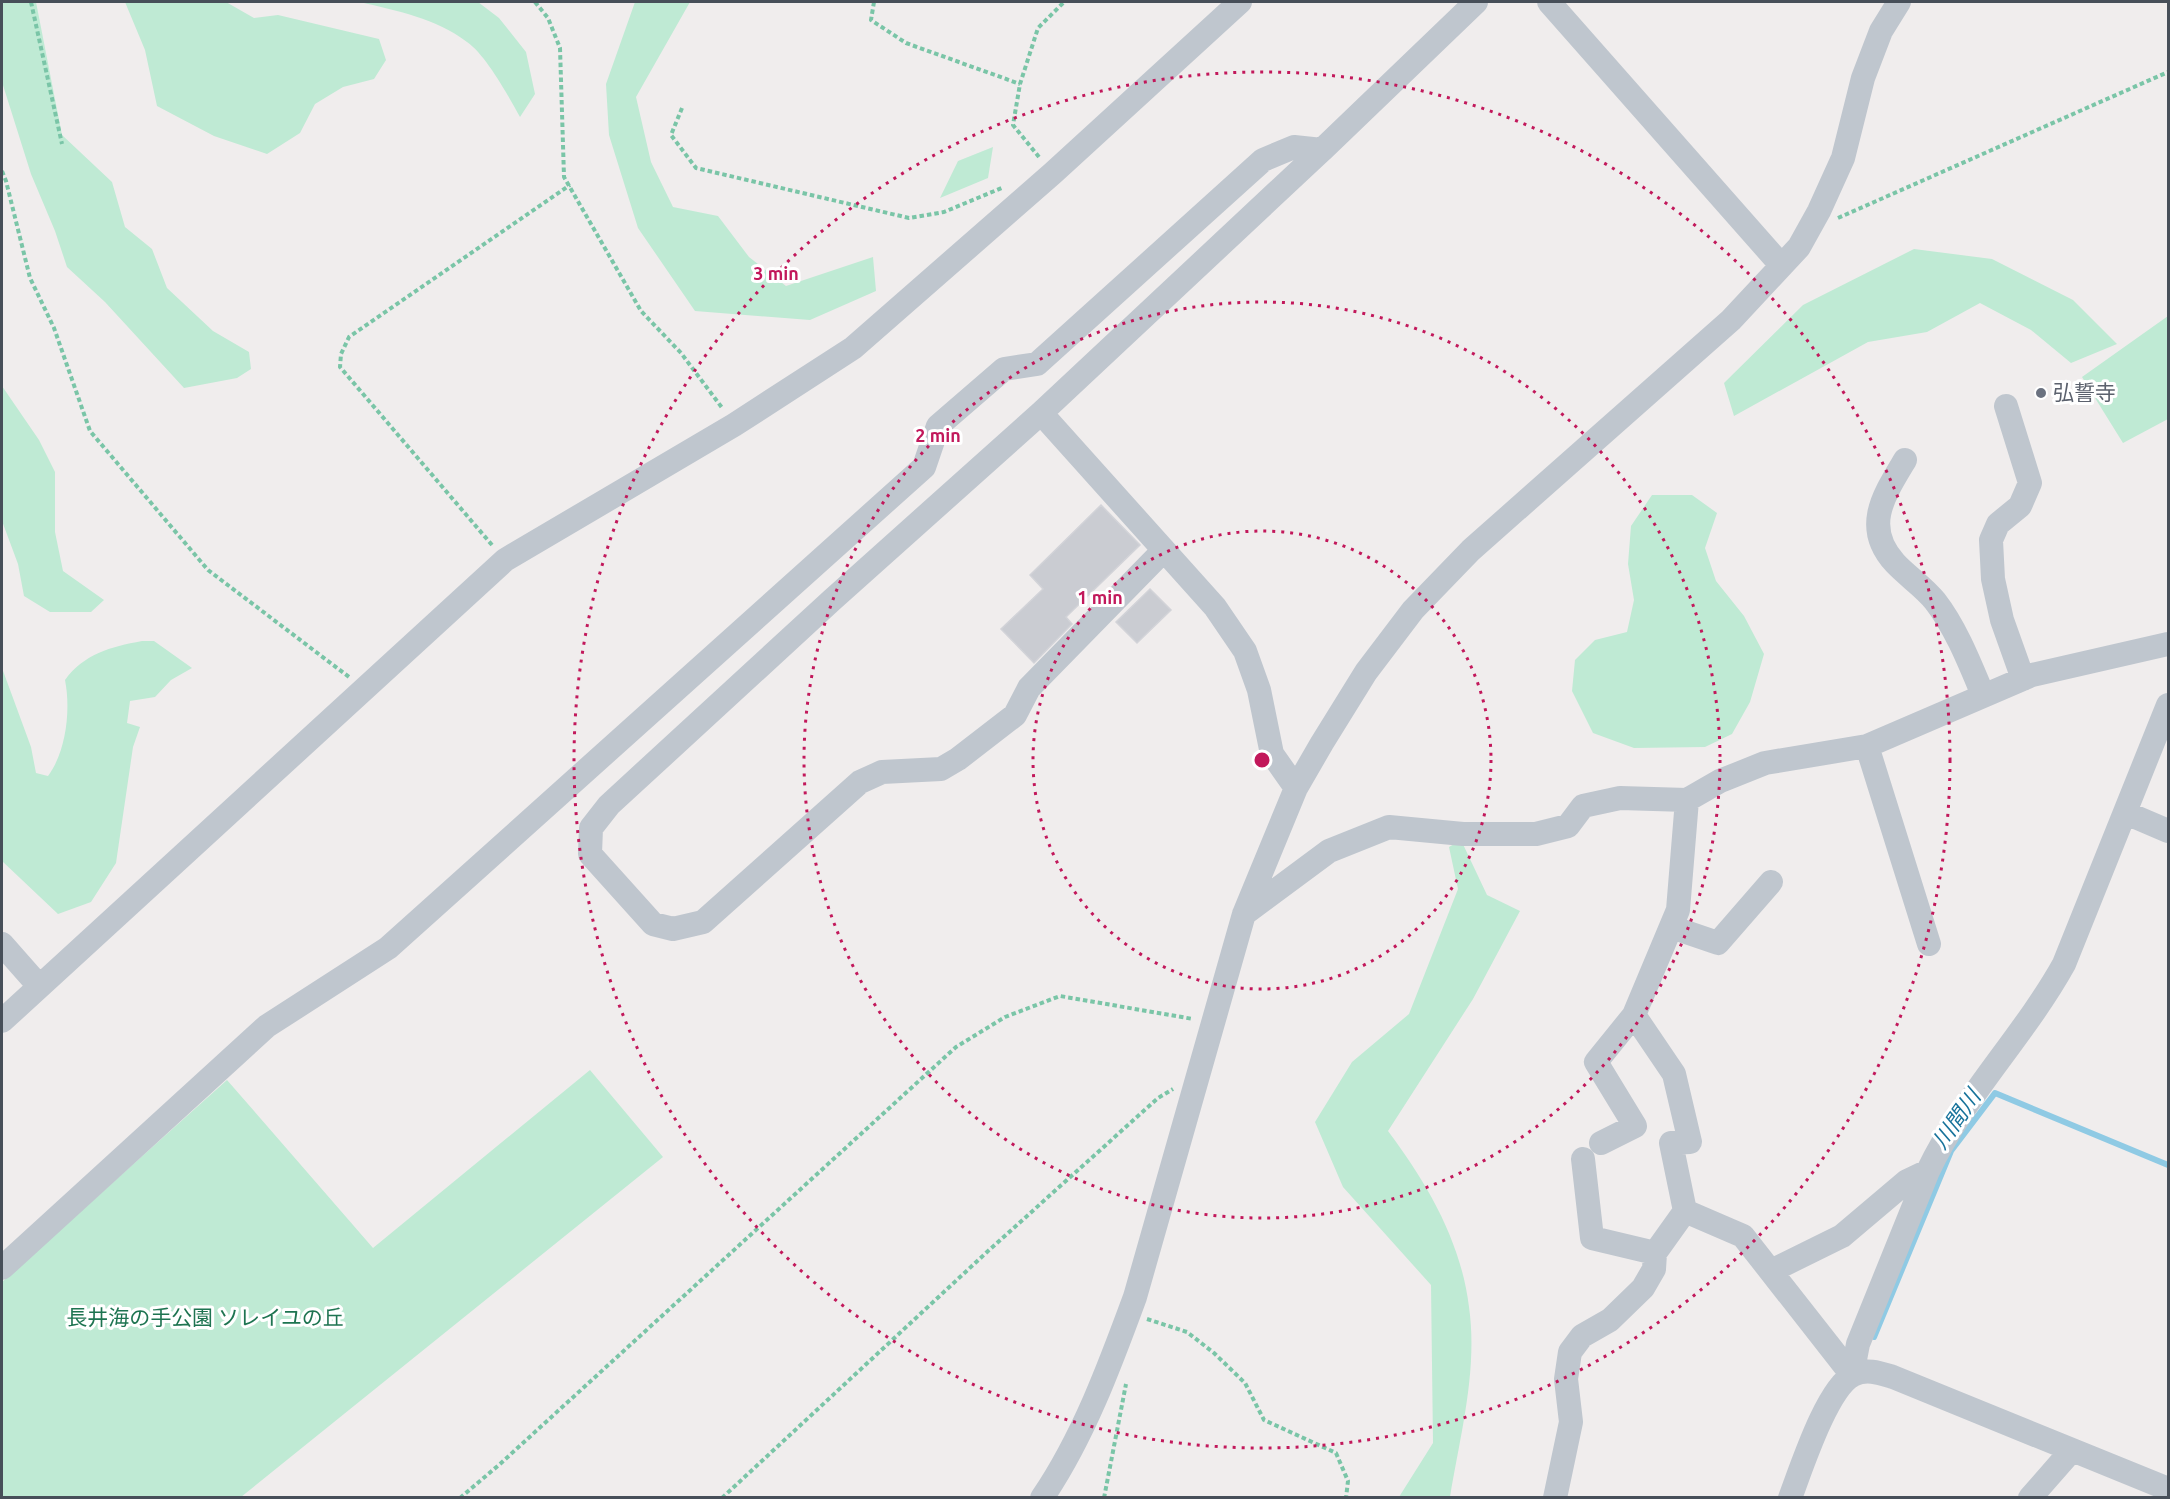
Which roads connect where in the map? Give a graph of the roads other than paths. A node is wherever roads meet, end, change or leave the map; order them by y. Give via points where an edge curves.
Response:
1 (1240, 2) edge
2 (1476, 2) edge
3 (1549, 2) edge
4 (1899, 2) edge
5 (1322, 150) junction
6 (1781, 265) junction
7 (2006, 406) dead end
8 (1041, 413) junction
9 (1905, 460) dead end
10 (1164, 550) junction
11 (2169, 644) edge
12 (2023, 679) junction
13 (1983, 695) junction
14 (2169, 705) edge
15 (1867, 746) junction
16 (1296, 788) junction
17 (1687, 800) junction
18 (2126, 813) junction
19 (2169, 831) edge
20 (1771, 882) dead end
21 (1244, 914) junction
22 (1671, 927) junction
23 (2, 944) edge
24 (1929, 944) dead end
25 (39, 986) junction
26 (1634, 1015) junction
27 (2, 1021) edge
28 (1601, 1143) dead end
29 (1583, 1159) dead end
30 (1928, 1171) junction
31 (1684, 1211) junction
32 (1655, 1253) junction
33 (2, 1268) edge
34 (1772, 1271) junction
35 (1852, 1375) junction
36 (2072, 1450) junction
37 (2169, 1489) edge
38 (1041, 1497) edge
39 (1555, 1497) edge
40 (1790, 1497) edge
41 (2030, 1497) edge

1 - 25 street via 1053,174 853,348 734,425 505,560
2 - 5 street
3 - 6 street
4 - 6 street via 1877,41 1863,78 1843,158 1799,247
5 - 8 street
5 - 33 street via 1294,147 1263,160 1037,364 1004,369 938,426 924,467 388,948 267,1026
6 - 16 street via 1731,320 1521,503 1413,610 1366,672
7 - 12 street via 2030,483 2020,506 1998,524 1991,540 1993,579 2001,620
8 - 10 street
8 - 10 street via 618,797 591,828 591,854 653,924 673,929 703,922 860,782 882,772 941,769 958,759 1015,715 1029,688
9 - 13 street via 1880,502 1878,539 1894,562 1935,601
10 - 16 street via 1215,607 1245,651 1259,690 1272,754
11 - 12 street
12 - 13 street
13 - 15 street
14 - 18 street
15 - 17 street via 1765,763 1720,781
15 - 24 street
16 - 21 street
17 - 21 street via 1620,798 1583,806 1568,826 1536,834 1463,834 1389,827 1329,851
17 - 22 street via 1678,910
18 - 19 street
18 - 30 street via 2048,993 1941,1143
20 - 22 street via 1718,943
21 - 38 street via 1129,1313 1075,1438
22 - 26 street
23 - 25 street
25 - 27 street
26 - 28 street via 1596,1062 1635,1126
26 - 31 street via 1674,1074 1690,1142 1671,1143
29 - 32 street via 1592,1238
30 - 34 street via 1907,1181 1842,1236
30 - 35 street via 1858,1344
31 - 32 street
31 - 34 street via 1743,1236
32 - 39 street via 1654,1269 1643,1288 1610,1320 1582,1336 1570,1352 1566,1380 1571,1422
34 - 35 street
35 - 36 street via 1865,1371 1893,1377
35 - 40 street via 1829,1401
36 - 37 street
36 - 41 street

